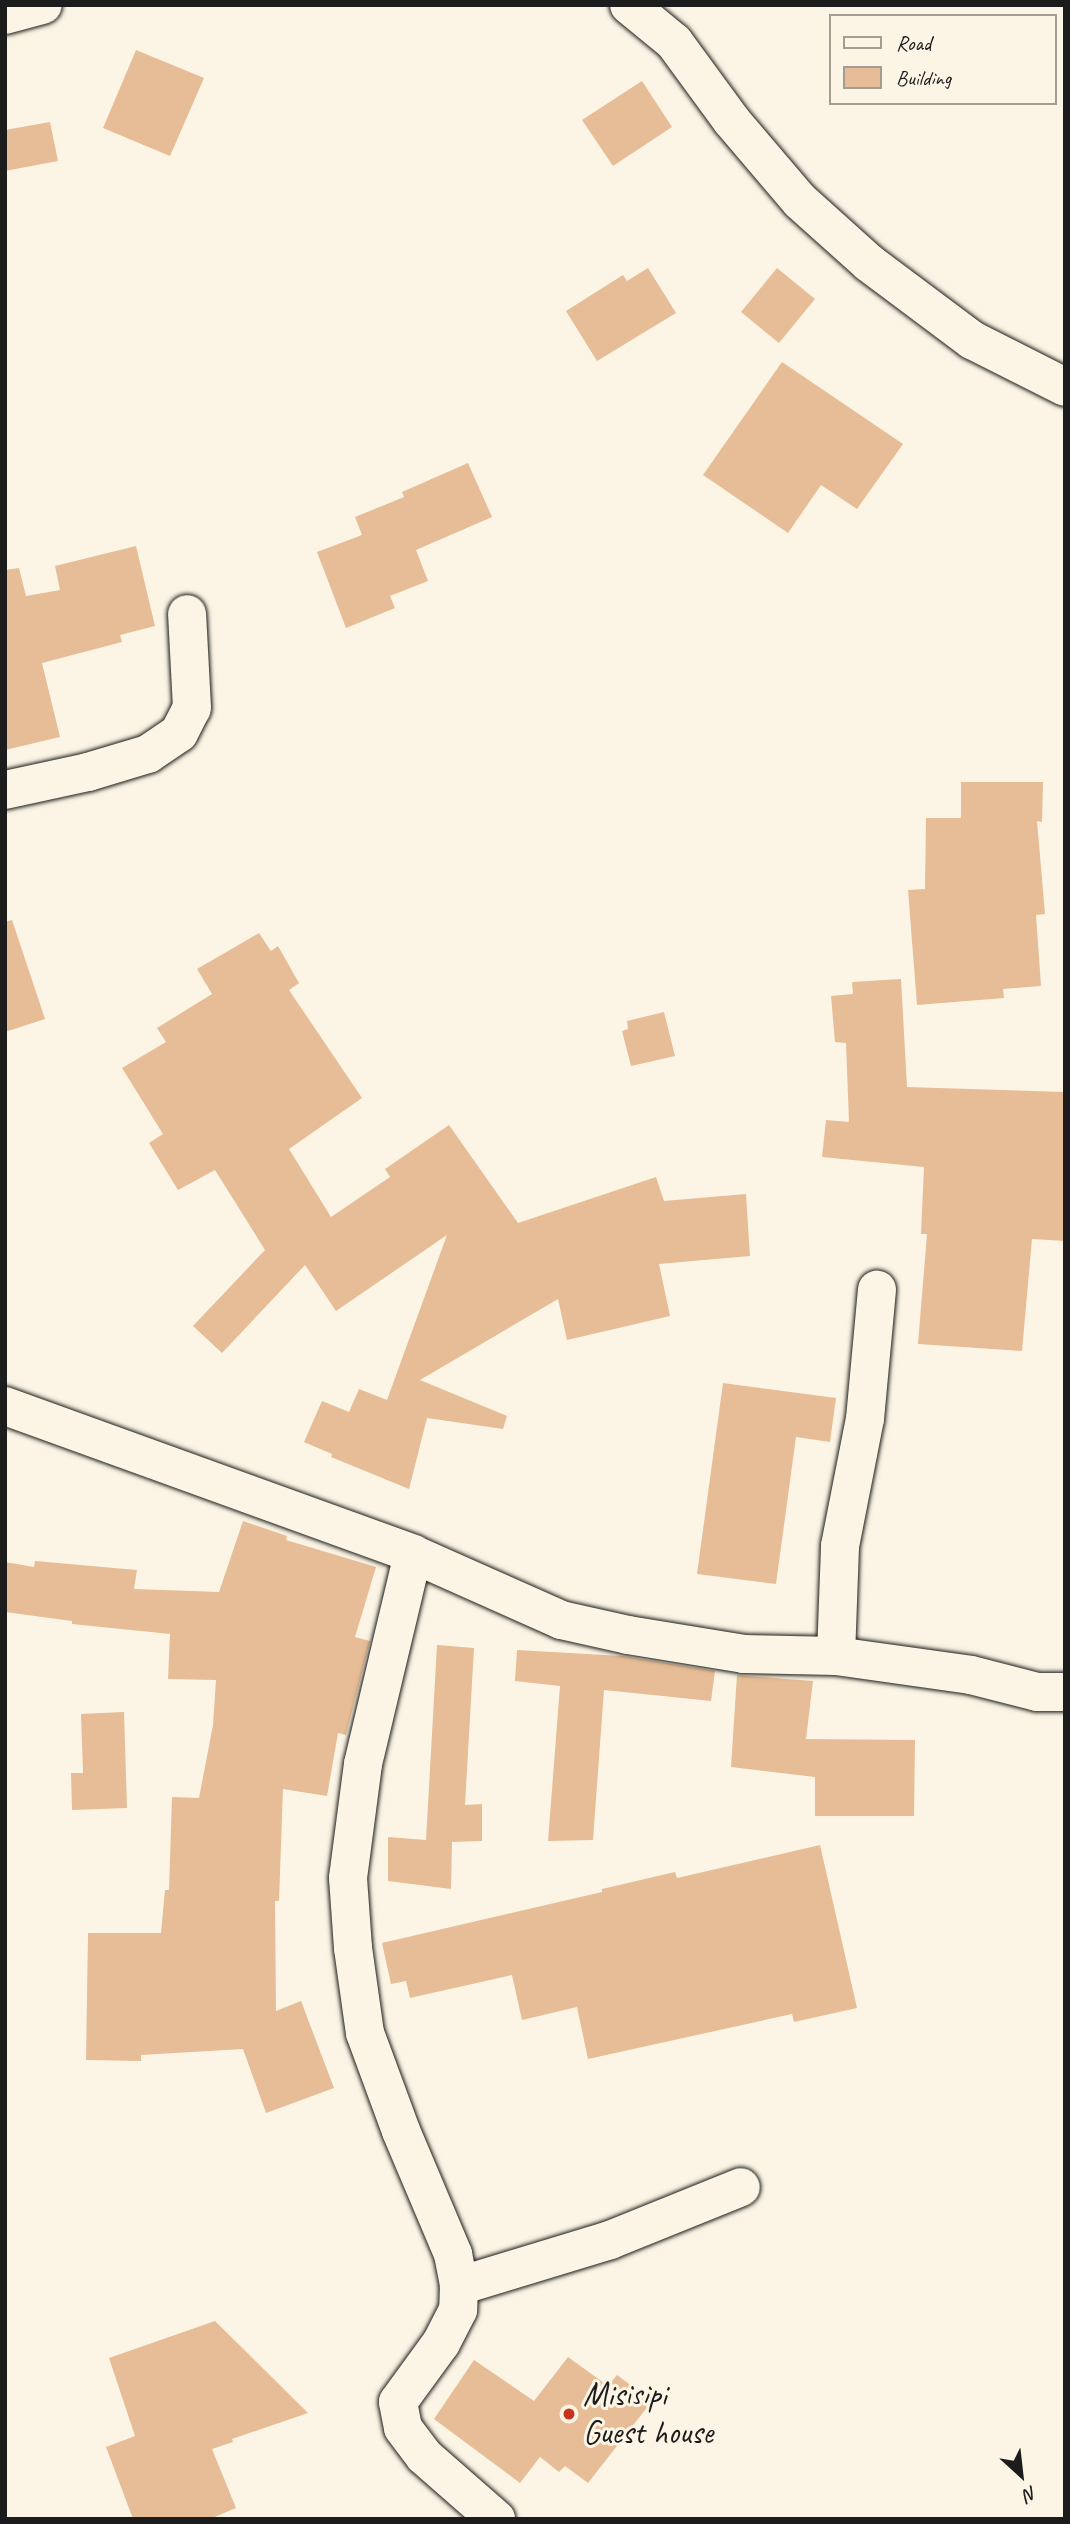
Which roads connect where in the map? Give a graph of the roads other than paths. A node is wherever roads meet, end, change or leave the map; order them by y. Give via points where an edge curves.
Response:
1 (43, 5) edge
2 (629, 5) edge
3 (5, 15) edge
4 (1065, 387) edge
5 (187, 614) dead end
6 (5, 790) edge
7 (877, 1290) dead end
8 (5, 1406) edge
9 (413, 1554) junction
10 (836, 1656) junction
11 (1065, 1692) edge
12 (741, 2187) dead end
13 (459, 2286) junction
14 (496, 2519) edge

1 - 3 street
2 - 4 street via 674,42 731,120 800,201 869,263 972,340
5 - 6 street via 192,708 179,733 148,754
7 - 10 street via 865,1419 840,1546
8 - 9 street
9 - 10 street via 561,1620 744,1654
9 - 13 street via 363,1764 348,1878 365,2033 453,2254
10 - 11 street via 971,1675 1037,1692
12 - 13 street via 610,2240
13 - 14 street via 458,2311 447,2332 398,2402 402,2428 424,2456

